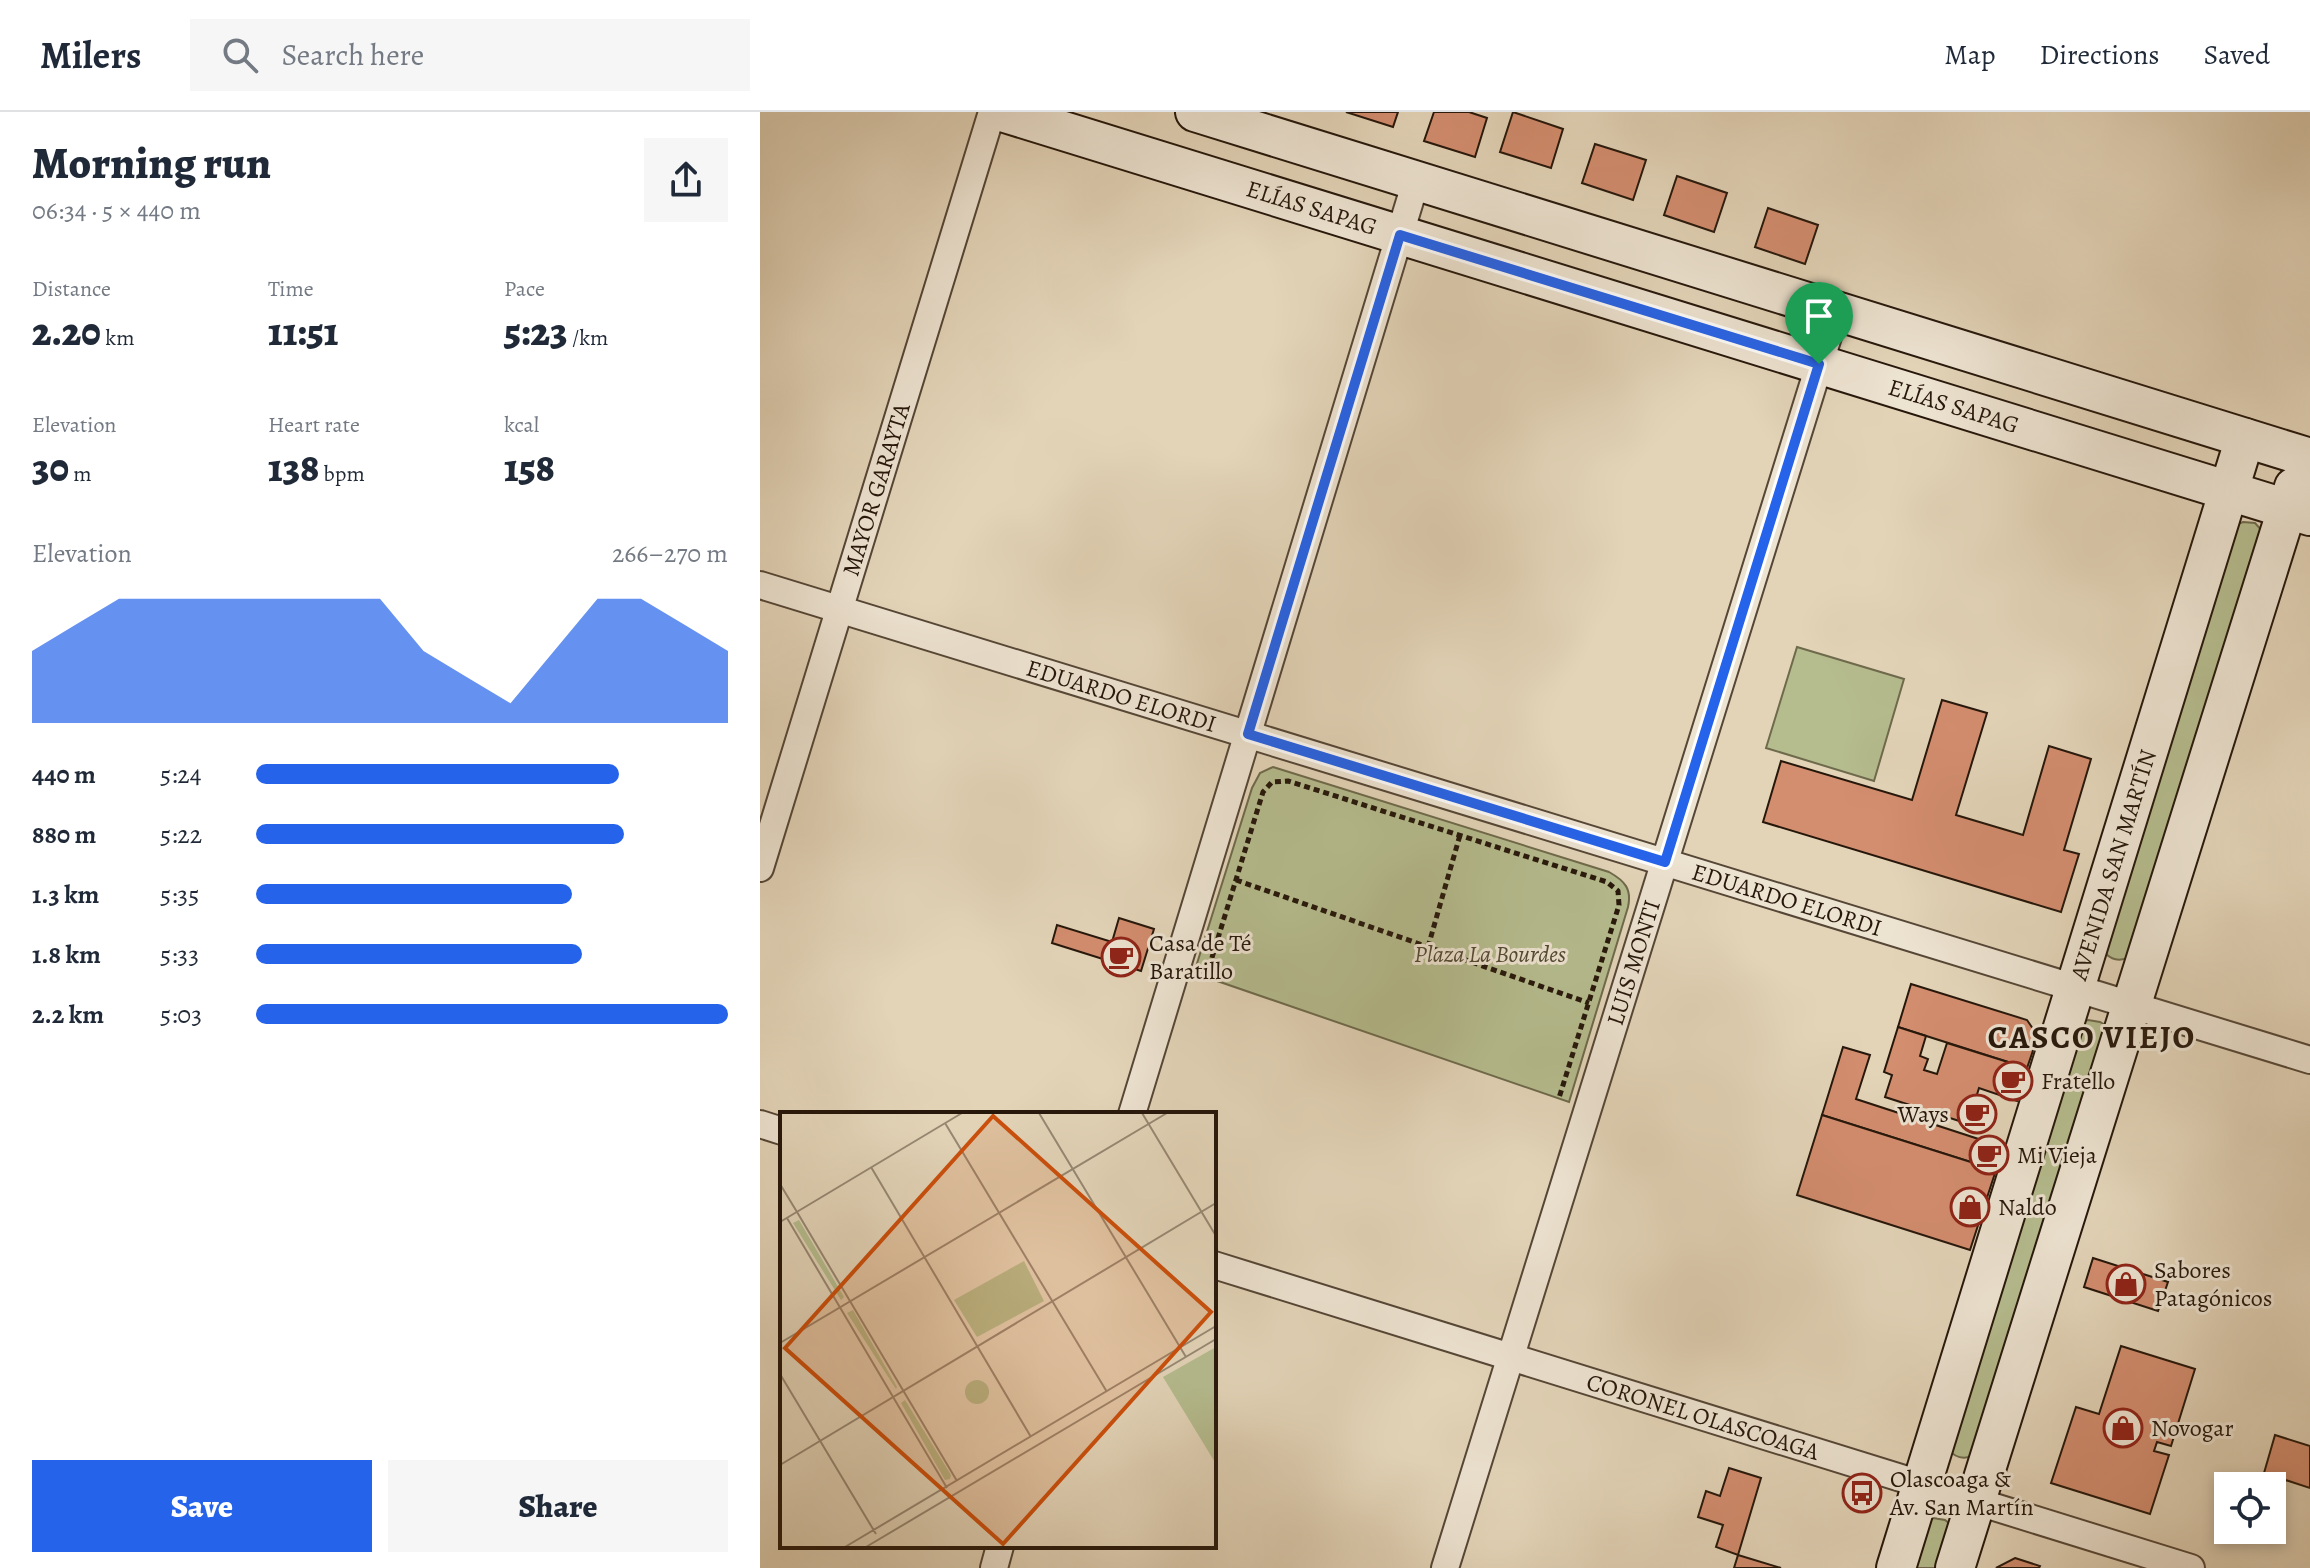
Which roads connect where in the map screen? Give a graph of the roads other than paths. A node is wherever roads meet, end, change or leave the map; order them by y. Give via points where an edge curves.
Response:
1 (992, 112) edge
2 (1002, 112) edge
3 (1195, 112) edge
4 (1416, 181) junction
5 (1400, 235) junction
6 (1836, 311) junction
7 (1819, 364) junction
8 (2245, 438) junction
9 (2307, 457) edge
10 (2229, 491) junction
11 (2299, 512) edge
12 (760, 585) edge
13 (840, 609) junction
14 (1248, 734) junction
15 (1665, 862) junction
16 (760, 868) edge
17 (2075, 988) junction
18 (2132, 1005) junction
19 (2310, 1060) edge
20 (1133, 1112) edge
21 (760, 1124) edge
22 (780, 1130) edge
23 (1216, 1266) edge
24 (1511, 1357) junction
25 (1922, 1484) junction
26 (1976, 1501) junction
27 (999, 1548) edge
28 (994, 1568) edge
29 (1445, 1568) edge
30 (1896, 1568) edge
31 (1955, 1568) edge
32 (2191, 1568) edge

1 - 13 street, MAYOR GARAYTA
2 - 5 street, ELÍAS SAPAG
3 - 4 street
4 - 5 street
4 - 6 street
5 - 7 street, ELÍAS SAPAG
5 - 14 street
6 - 7 street, LUIS MONTI
6 - 8 street
7 - 10 street, ELÍAS SAPAG
7 - 15 street, LUIS MONTI
8 - 9 street
8 - 10 street, AVENIDA SAN MARTÍN
9 - 11 street
10 - 11 street, ELÍAS SAPAG
10 - 17 street, AVENIDA SAN MARTÍN
11 - 18 street
12 - 13 street, EDUARDO ELORDI
13 - 14 street, EDUARDO ELORDI
13 - 16 street, MAYOR GARAYTA
14 - 15 street, EDUARDO ELORDI
14 - 20 street
15 - 17 street, EDUARDO ELORDI
15 - 24 street, LUIS MONTI
17 - 18 street, EDUARDO ELORDI
17 - 25 street, AVENIDA SAN MARTÍN
18 - 19 street, EDUARDO ELORDI
18 - 26 street
21 - 22 street
23 - 24 street, CORONEL OLASCOAGA
24 - 25 street, CORONEL OLASCOAGA
24 - 29 street, LUIS MONTI
25 - 26 street, CORONEL OLASCOAGA
25 - 30 street, AVENIDA SAN MARTÍN
26 - 31 street
26 - 32 street, CORONEL OLASCOAGA
27 - 28 street

